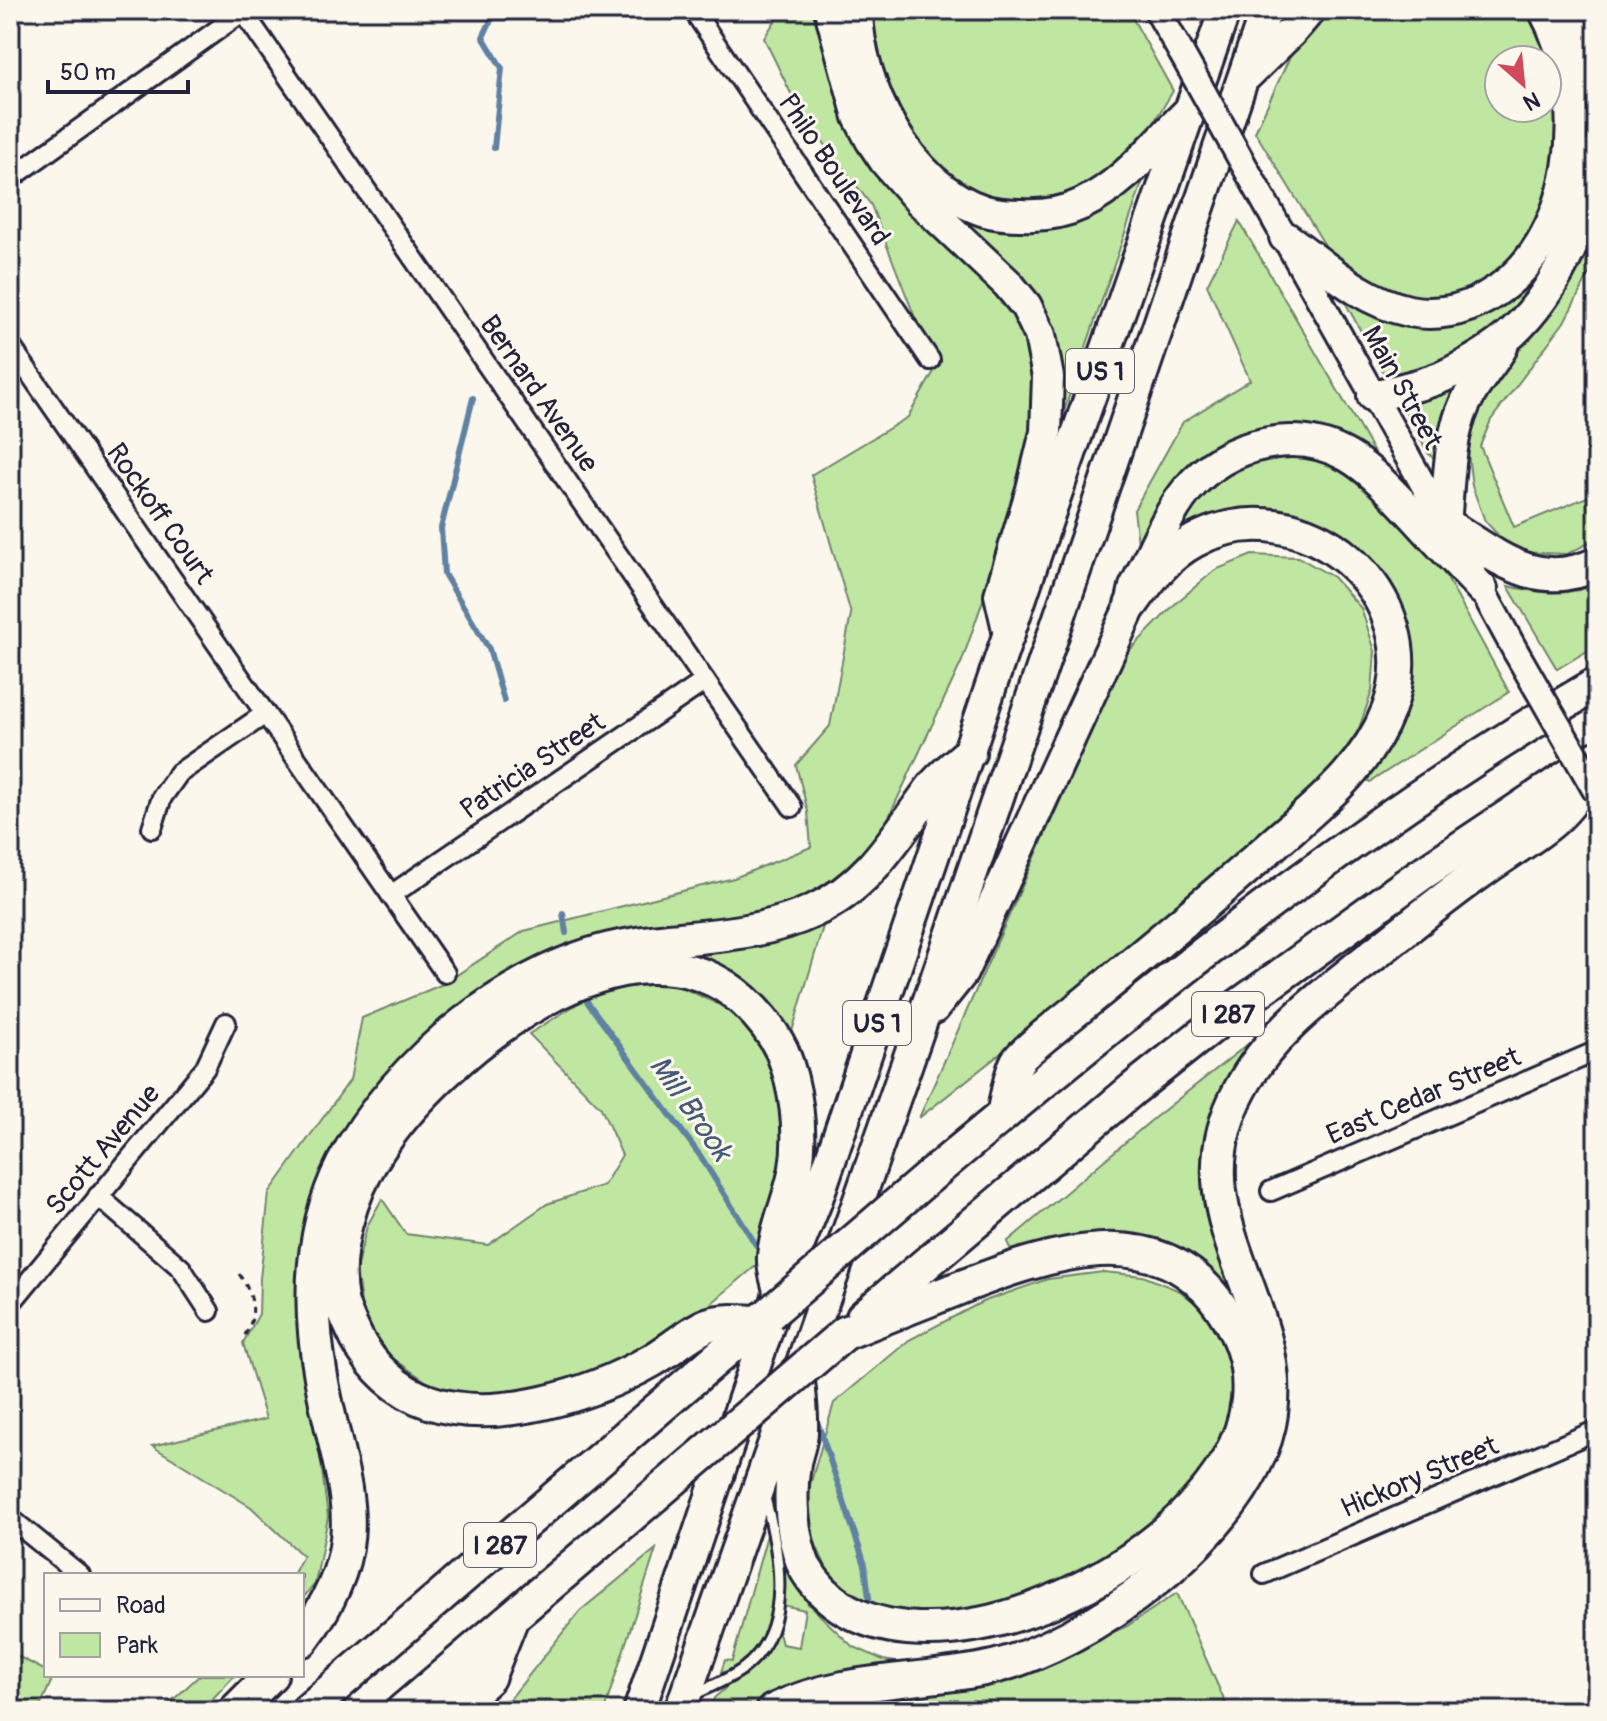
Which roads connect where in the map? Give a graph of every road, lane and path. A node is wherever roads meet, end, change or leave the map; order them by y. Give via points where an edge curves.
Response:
1 (693, 10) edge
2 (830, 10) edge
3 (857, 10) edge
4 (1157, 10) edge
5 (1225, 10) edge
6 (1266, 10) edge
7 (1310, 10) edge
8 (1544, 10) edge
9 (1576, 10) edge
10 (243, 11) edge
11 (1243, 78) junction
12 (1597, 93) edge
13 (1192, 108) junction
14 (1597, 152) edge
15 (10, 179) edge
16 (1285, 237) junction
17 (1511, 333) junction
18 (10, 345) edge
19 (930, 360) dead end
20 (1373, 396) junction
21 (1445, 524) junction
22 (1597, 564) edge
23 (1482, 589) junction
24 (1131, 605) junction
25 (1009, 634) junction
26 (705, 681) junction
27 (1597, 684) edge
28 (265, 714) junction
29 (969, 753) junction
30 (1597, 757) edge
31 (1597, 768) edge
32 (1597, 793) edge
33 (792, 807) dead end
34 (152, 828) dead end
35 (391, 895) junction
36 (445, 973) dead end
37 (226, 1023) dead end
38 (920, 1026) junction
39 (1597, 1051) edge
40 (1003, 1115) junction
41 (1271, 1191) dead end
42 (98, 1196) junction
43 (239, 1274) dead end
44 (10, 1304) edge
45 (769, 1309) junction
46 (209, 1311) dead end
47 (878, 1311) junction
48 (242, 1339) dead end
49 (797, 1372) junction
50 (1597, 1430) edge
51 (761, 1482) junction
52 (10, 1518) edge
53 (78, 1573) edge
54 (1264, 1574) dead end
55 (512, 1617) junction
56 (304, 1637) edge
57 (269, 1677) edge
58 (682, 1705) edge
59 (235, 1711) edge
60 (307, 1711) edge
61 (402, 1711) edge
62 (451, 1711) edge
63 (639, 1711) edge
64 (773, 1711) edge

1 - 19 street, Philo Boulevard
2 - 25 highway via 859,117 871,140 920,201 1008,284 1040,335 1048,377 1046,432 1000,595
3 - 13 highway via 870,83 893,130 946,190 986,211 1030,216 1081,204 1122,177
4 - 16 main road, Main Street, bridge
5 - 13 highway, US 1
6 - 11 highway, US 1
7 - 11 highway
8 - 16 highway via 1567,79 1567,166 1546,234 1509,283 1473,306 1411,311 1359,292
9 - 12 highway
10 - 15 street
10 - 26 street, Bernard Avenue
11 - 38 highway, US 1
13 - 25 highway, US 1
14 - 17 highway via 1582,220 1568,252 1533,309
16 - 20 main road, Main Street
17 - 20 highway via 1440,378
17 - 21 highway via 1457,424
18 - 28 street, Rockoff Court
20 - 21 main road, Main Street
21 - 22 highway via 1535,574 1568,575
21 - 23 main road, Main Street
23 - 24 highway via 1376,475 1330,447 1293,440 1231,454 1185,492 1135,587
23 - 32 main road, Main Street, bridge
24 - 38 highway via 962,973
24 - 40 highway via 1159,566 1195,541 1245,526 1284,528 1322,542 1370,581 1395,636 1395,685 1378,733 1345,780 1017,1061
25 - 29 highway, US 1
26 - 33 street, Bernard Avenue
26 - 35 street, Patricia Street
27 - 40 highway, I 287 via 1426,793 1241,924
28 - 34 street via 179,773 162,797
28 - 35 street, Rockoff Court
29 - 45 highway, US 1 via 816,1202
29 - 56 highway via 934,786 870,871 831,902 788,922 600,950 541,973 450,1035 363,1131 328,1197 313,1272 321,1378 345,1481 349,1528 331,1592
30 - 47 highway, I 287 via 1420,875 1234,1009 1133,1089
31 - 64 highway via 1553,822 1475,875 1298,1017 1240,1088 1222,1137 1219,1191 1270,1362 1272,1409 1257,1459 1225,1511 1142,1590 1049,1646 983,1669 815,1693
35 - 36 street, Rockoff Court
37 - 42 street, Scott Avenue via 205,1068
38 - 49 highway, US 1
39 - 41 street, East Cedar Street
40 - 45 highway, I 287, bridge
42 - 44 street, Scott Avenue
42 - 46 street via 181,1268
43 - 48 path via 254,1314
45 - 45 highway via 774,1258 797,1166 788,1070 772,1033 738,996 718,982 671,968 612,973 549,996 444,1075 400,1121 358,1188 339,1275 349,1322 362,1349 386,1377 425,1401 466,1411 524,1406 622,1376 711,1323
45 - 60 highway, I 287
45 - 63 highway, US 1
47 - 49 highway via 1043,1258 1097,1249 1151,1256 1202,1285 1233,1325 1249,1381 1243,1427 1203,1503 1163,1545 1099,1594 998,1640 933,1651 908,1648 868,1636 841,1618 819,1593 804,1564 793,1523 801,1432
47 - 55 highway, I 287, bridge via 845,1333
49 - 51 highway, US 1
50 - 54 street, Hickory Street
51 - 58 highway, US 1
51 - 58 lane via 780,1589 770,1634 744,1668
52 - 53 street
55 - 61 highway, I 287
55 - 62 highway via 488,1678
57 - 59 highway

